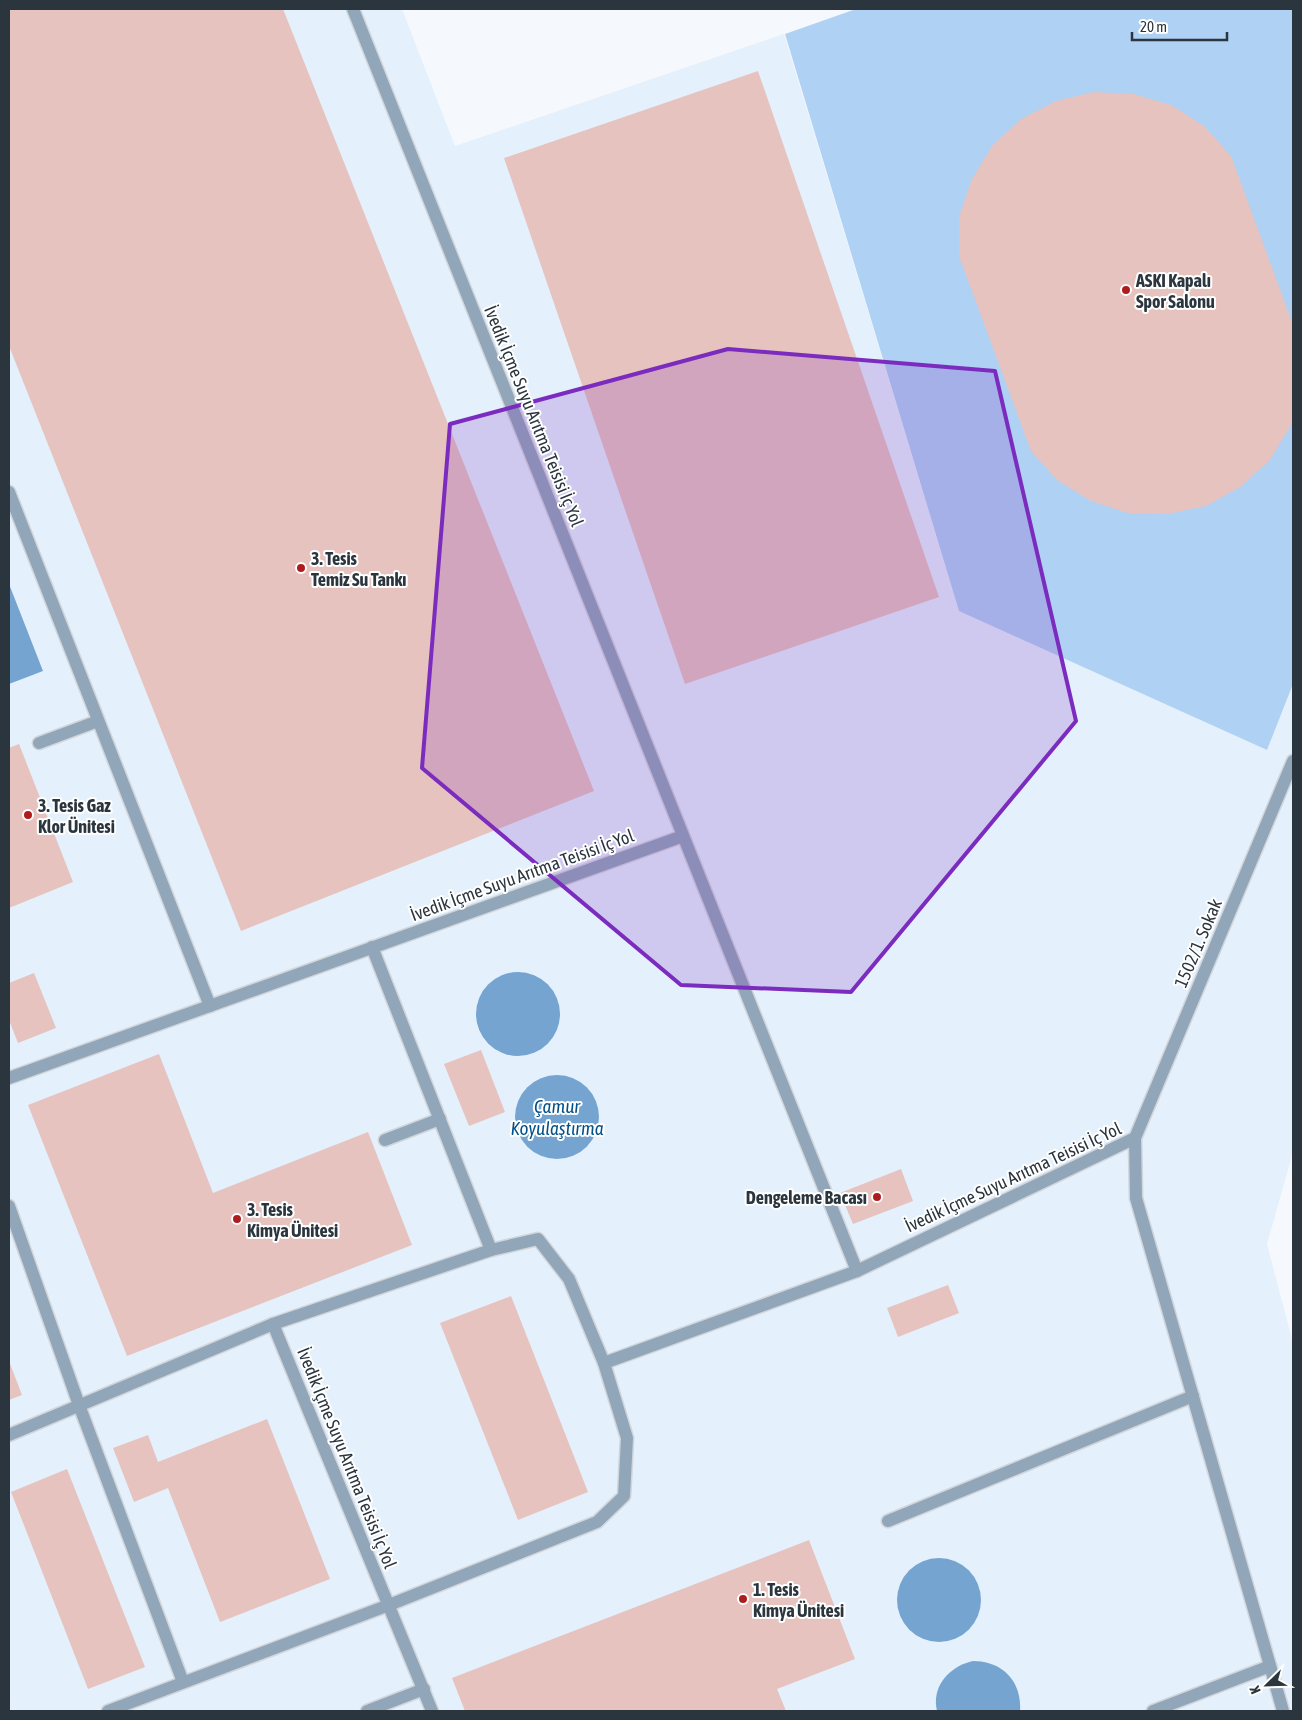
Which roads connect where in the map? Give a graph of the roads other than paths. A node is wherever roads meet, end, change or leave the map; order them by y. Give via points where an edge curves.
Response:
1 (353, 9) edge
2 (9, 492) edge
3 (98, 721) junction
4 (39, 743) dead end
5 (1292, 767) edge
6 (683, 836) junction
7 (372, 948) junction
8 (210, 1006) junction
9 (9, 1078) edge
10 (440, 1119) junction
11 (1135, 1138) junction
12 (385, 1140) dead end
13 (9, 1206) edge
14 (491, 1250) junction
15 (857, 1271) junction
16 (273, 1324) junction
17 (604, 1363) junction
18 (1193, 1396) junction
19 (79, 1405) junction
20 (9, 1435) edge
21 (888, 1521) dead end
22 (389, 1605) junction
23 (1270, 1666) junction
24 (183, 1682) junction
25 (424, 1689) junction
26 (108, 1711) edge
27 (367, 1711) edge
28 (432, 1711) edge
29 (1153, 1711) edge
30 (1283, 1711) edge

1 - 6 lane, İvedik İçme Suyu Arıtma Teisisi İç Yol
2 - 3 lane
3 - 4 lane
3 - 8 lane
5 - 11 lane, 1502/1. Sokak
6 - 7 lane, İvedik İçme Suyu Arıtma Teisisi İç Yol
6 - 15 lane, İvedik İçme Suyu Arıtma Teisisi İç Yol
7 - 8 lane, İvedik İçme Suyu Arıtma Teisisi İç Yol
7 - 10 lane
8 - 9 lane, İvedik İçme Suyu Arıtma Teisisi İç Yol
10 - 12 lane
10 - 14 lane
11 - 15 lane, İvedik İçme Suyu Arıtma Teisisi İç Yol
11 - 18 lane, İvedik İçme Suyu Arıtma Teisisi İç Yol via 1136,1198
13 - 19 lane
14 - 16 lane
14 - 17 lane via 538,1240 568,1278
15 - 17 lane, İvedik İçme Suyu Arıtma Teisisi İç Yol
16 - 19 lane
16 - 22 lane, İvedik İçme Suyu Arıtma Teisisi İç Yol
17 - 22 lane via 627,1438 624,1496 597,1522
18 - 21 lane
18 - 23 lane, İvedik İçme Suyu Arıtma Teisisi İç Yol
19 - 20 lane
19 - 24 lane
22 - 24 lane
22 - 25 lane, İvedik İçme Suyu Arıtma Teisisi İç Yol
23 - 29 lane
23 - 30 lane, İvedik İçme Suyu Arıtma Teisisi İç Yol
24 - 26 lane
25 - 27 lane
25 - 28 lane, İvedik İçme Suyu Arıtma Teisisi İç Yol

